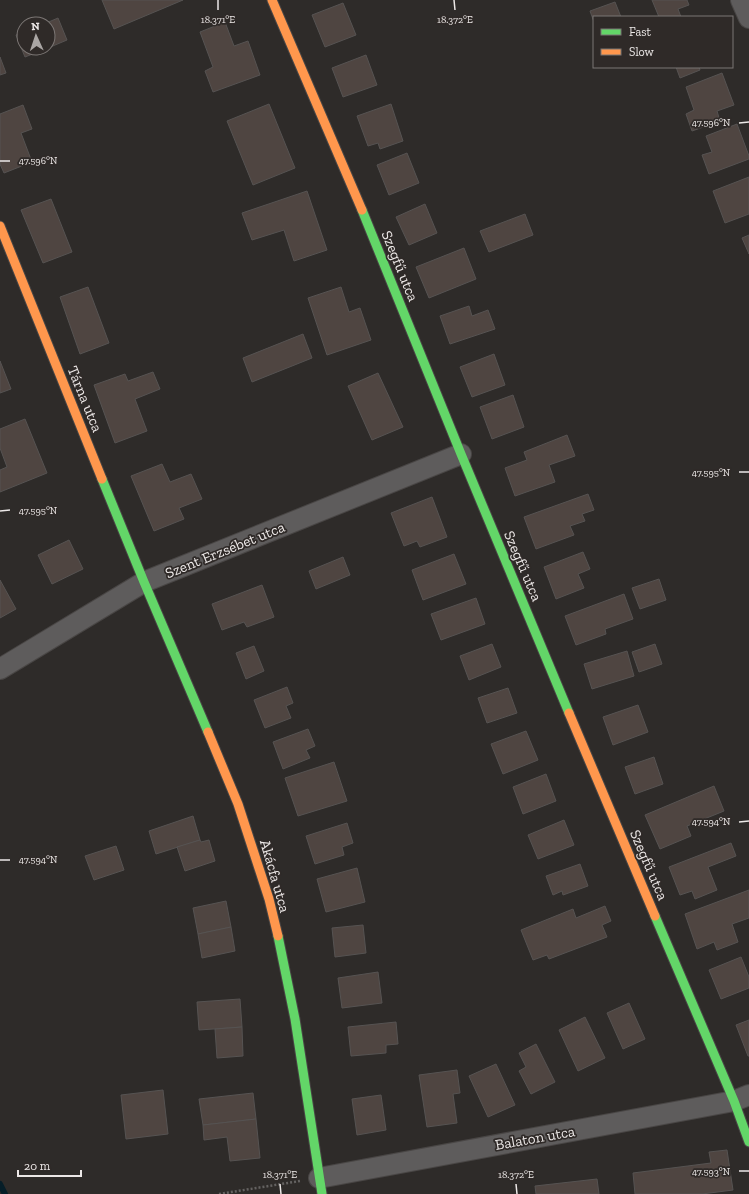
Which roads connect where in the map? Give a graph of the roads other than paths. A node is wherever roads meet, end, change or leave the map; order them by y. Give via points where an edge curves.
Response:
1 (272, 0) edge
2 (741, 0) edge
3 (749, 18) edge
4 (0, 226) edge
5 (461, 454) junction
6 (144, 582) junction
7 (0, 669) edge
8 (741, 1098) edge
9 (749, 1142) edge
10 (321, 1186) edge

1 - 5 street, Szegfű utca via 367,222
2 - 3 street
4 - 6 street, Tárna utca
5 - 6 street, Szent Erzsébet utca
5 - 8 street, Szegfű utca
6 - 7 street, Szent Erzsébet utca
6 - 10 street, Akácfa utca via 238,804 269,899 283,958
8 - 9 street, Szegfű utca
8 - 10 street, Balaton utca

